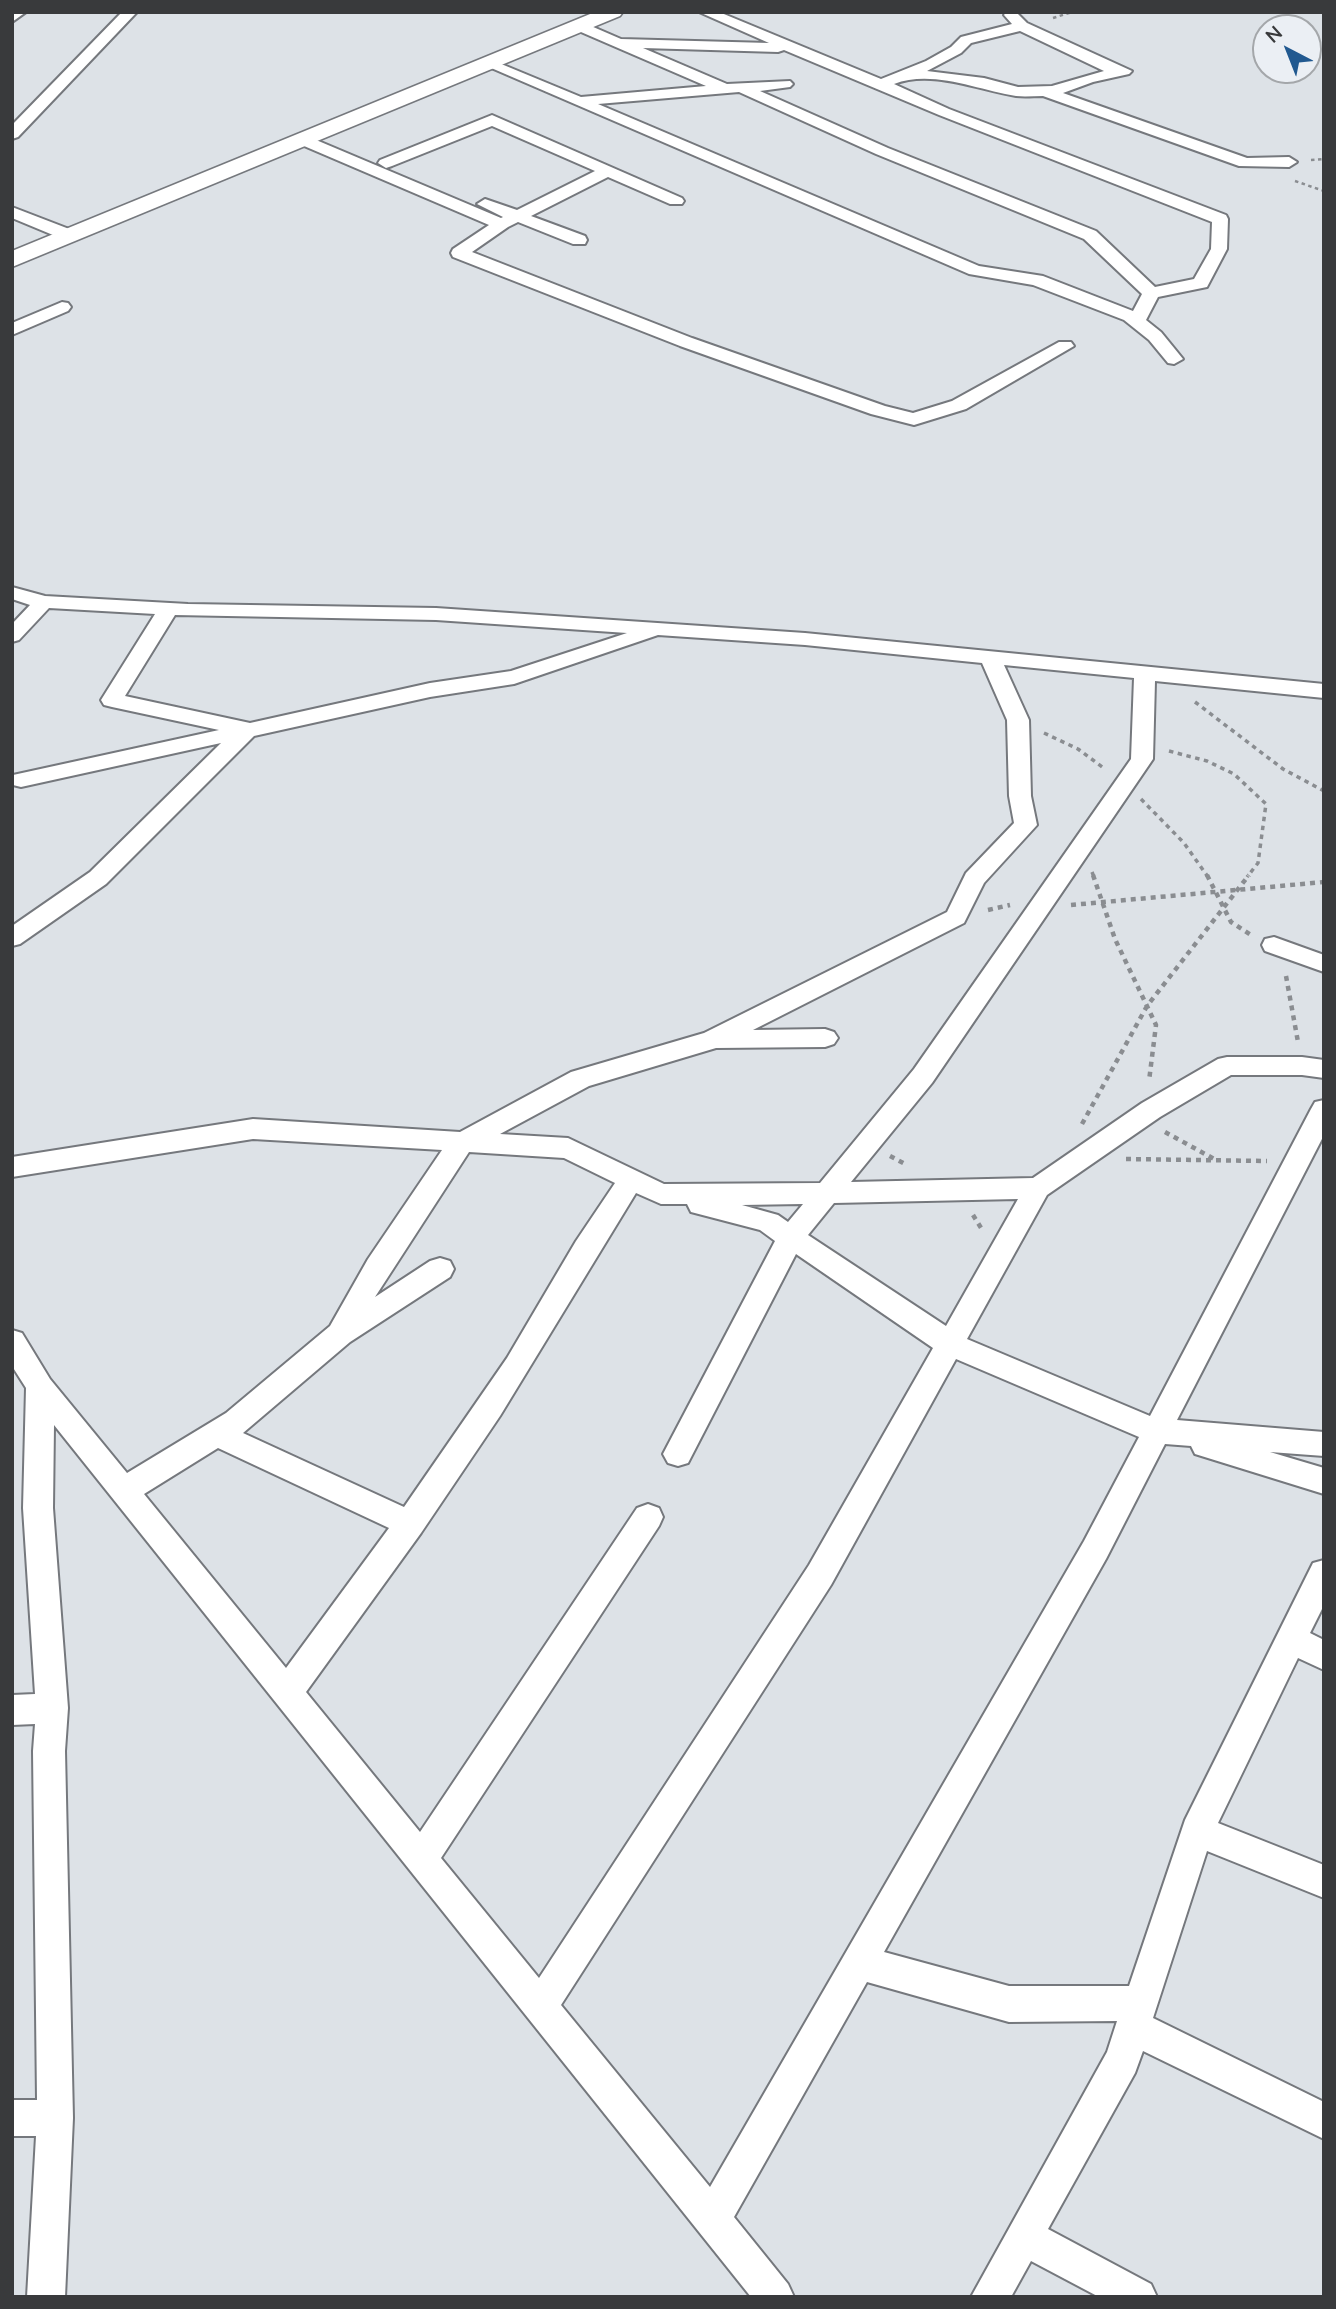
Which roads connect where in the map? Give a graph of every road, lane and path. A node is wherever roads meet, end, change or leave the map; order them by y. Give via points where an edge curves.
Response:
1 (19, 12) edge
2 (130, 12) edge
3 (613, 12) edge
4 (706, 12) edge
5 (1003, 12) edge
6 (12, 18) edge
7 (579, 26) junction
8 (1022, 26) junction
9 (619, 43) junction
10 (796, 49) junction
11 (489, 64) junction
12 (911, 72) junction
13 (785, 84) dead end
14 (881, 84) junction
15 (734, 88) junction
16 (1044, 91) junction
17 (579, 102) junction
18 (12, 134) edge
19 (311, 137) junction
20 (1289, 162) dead end
21 (386, 163) junction
22 (608, 171) junction
23 (676, 201) dead end
24 (12, 212) edge
25 (508, 221) junction
26 (71, 236) junction
27 (574, 244) dead end
28 (15, 256) edge
29 (1151, 293) junction
30 (62, 307) dead end
31 (1136, 321) junction
32 (12, 330) edge
33 (1065, 346) dead end
34 (1174, 359) dead end
35 (12, 593) edge
36 (44, 602) junction
37 (170, 609) junction
38 (659, 629) junction
39 (12, 636) edge
40 (990, 657) junction
41 (1145, 672) junction
42 (1179, 676) junction
43 (1324, 691) edge
44 (1018, 720) junction
45 (248, 729) junction
46 (1143, 743) junction
47 (21, 780) dead end
48 (1125, 783) junction
49 (1324, 791) edge
50 (1082, 845) junction
51 (1324, 882) edge
52 (1238, 891) junction
53 (1216, 893) junction
54 (1104, 902) junction
55 (1037, 909) junction
56 (1224, 910) junction
57 (956, 917) junction
58 (12, 938) edge
59 (1267, 944) joint
60 (1324, 964) edge
61 (1282, 970) dead end
62 (1147, 1006) junction
63 (825, 1038) dead end
64 (713, 1040) junction
65 (1313, 1068) edge
66 (1324, 1109) edge
67 (1151, 1110) junction
68 (461, 1143) junction
69 (1081, 1159) junction
70 (1216, 1160) junction
71 (1296, 1161) junction
72 (12, 1167) edge
73 (631, 1180) junction
74 (1038, 1188) junction
75 (828, 1192) junction
76 (661, 1194) junction
77 (791, 1237) junction
78 (440, 1269) dead end
79 (340, 1334) junction
80 (12, 1341) edge
81 (950, 1344) junction
82 (40, 1387) junction
83 (1156, 1431) junction
84 (217, 1434) junction
85 (1324, 1444) edge
86 (678, 1454) dead end
87 (1324, 1481) edge
88 (124, 1491) junction
89 (648, 1517) dead end
90 (410, 1524) junction
91 (1324, 1573) edge
92 (1291, 1639) junction
93 (1324, 1656) edge
94 (286, 1693) junction
95 (52, 1708) junction
96 (12, 1710) edge
97 (1197, 1831) junction
98 (421, 1859) junction
99 (1324, 1882) edge
100 (859, 1962) junction
101 (540, 2007) junction
102 (1137, 2015) junction
103 (55, 2118) junction
104 (12, 2119) edge
105 (1324, 2122) edge
106 (712, 2220) junction
107 (1024, 2237) junction
108 (46, 2297) edge
109 (775, 2297) edge
110 (990, 2297) edge
111 (1138, 2297) edge

1 - 6 street
2 - 18 street
3 - 7 main road
4 - 10 street
5 - 8 street via 1015,16
7 - 9 street
7 - 11 main road
8 - 12 street via 966,40 956,50
8 - 16 street via 1124,71
9 - 10 street
9 - 15 street
10 - 14 street
11 - 17 street
11 - 19 main road
12 - 14 street
12 - 16 street via 1017,92
13 - 15 street
14 - 29 street via 1220,219 1219,250 1200,283
15 - 17 street
15 - 29 street via 1090,236
16 - 20 street via 1245,163
17 - 31 street via 975,270 1037,280
19 - 21 street
19 - 25 street
19 - 26 main road
21 - 22 street via 492,120
21 - 25 street
22 - 23 street
22 - 25 street
24 - 26 street
25 - 27 street
25 - 33 street via 459,253 686,342 914,419 959,405
26 - 28 main road
29 - 31 street
30 - 32 street
31 - 34 street
35 - 36 street
36 - 37 street
36 - 39 street
37 - 38 street via 436,614
37 - 45 street via 112,700
38 - 40 street
38 - 45 street via 514,677
40 - 41 street
40 - 44 street
41 - 42 street
41 - 46 street
42 - 43 street
42 - 49 path via 1183,694 1283,769
44 - 48 path via 1078,750
44 - 57 street via 1020,796 1026,825 974,878
45 - 47 street
45 - 58 street via 98,878
46 - 48 street via 1142,759
46 - 52 path via 1207,761 1234,774 1266,804 1258,863
48 - 50 street
48 - 53 path via 1184,843
50 - 54 path
50 - 55 street
51 - 52 path
52 - 53 path
52 - 56 path
53 - 54 path
53 - 56 path
54 - 55 path
54 - 62 path via 1115,939
55 - 57 path via 1011,904
55 - 75 street via 923,1076
56 - 59 path via 1231,922
56 - 62 path
57 - 64 street
59 - 60 street
61 - 65 path
62 - 67 path via 1156,1025 1147,1095
62 - 69 path via 1071,1145
63 - 64 street
64 - 68 street via 580,1079
65 - 67 street via 1227,1066
66 - 71 street
67 - 69 street
67 - 70 path via 1154,1125
68 - 72 street via 253,1129
68 - 73 street via 568,1148
68 - 79 street via 378,1267
69 - 70 path
69 - 74 street
70 - 71 path
71 - 83 street
73 - 76 street
73 - 90 street via 603,1218 519,1363
74 - 75 street
74 - 81 street
75 - 76 street
75 - 77 street
76 - 77 street via 768,1222
77 - 81 street
77 - 86 street
78 - 79 street
79 - 84 street
80 - 82 street
81 - 83 street
81 - 101 street via 820,1575
82 - 88 street
82 - 95 street via 38,1508
83 - 85 street
83 - 87 street
83 - 100 street via 1095,1550
84 - 88 street
84 - 90 street
88 - 94 street
89 - 98 street
90 - 94 street
91 - 92 street
92 - 93 street
92 - 97 street
94 - 98 street
95 - 96 street
95 - 103 street
97 - 99 street
97 - 102 street
98 - 101 street
100 - 102 street via 1009,2004
100 - 106 street
101 - 106 street
102 - 105 street
102 - 107 street via 1122,2060
103 - 104 street
103 - 108 street
106 - 109 street
107 - 110 street
107 - 111 street

